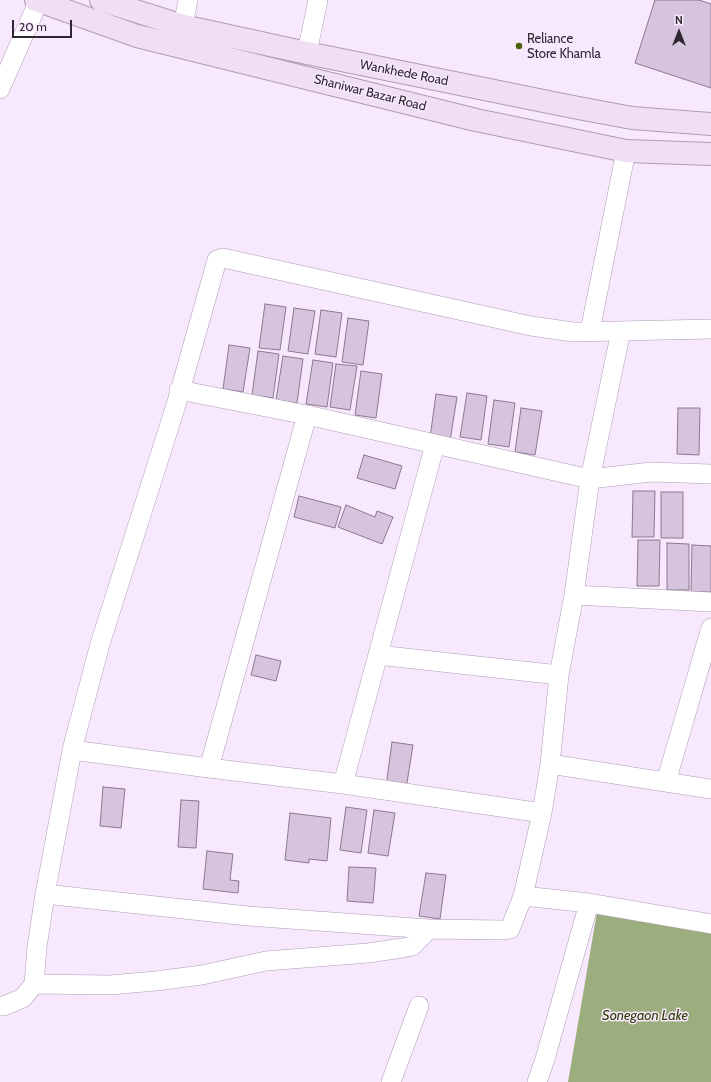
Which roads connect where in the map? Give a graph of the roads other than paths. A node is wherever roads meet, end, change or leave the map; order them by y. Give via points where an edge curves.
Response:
1 (38, 0) edge
2 (101, 0) edge
3 (188, 0) edge
4 (318, 0) edge
5 (183, 26) junction
6 (307, 53) junction
7 (0, 89) edge
8 (711, 124) edge
9 (626, 151) junction
10 (711, 154) edge
11 (711, 329) edge
12 (621, 330) junction
13 (590, 331) junction
14 (179, 390) junction
15 (307, 415) junction
16 (435, 444) junction
17 (711, 474) edge
18 (590, 479) junction
19 (574, 595) junction
20 (711, 602) edge
21 (711, 628) edge
22 (378, 655) junction
23 (559, 675) junction
24 (72, 750) junction
25 (550, 764) junction
26 (209, 768) junction
27 (666, 782) junction
28 (343, 784) junction
29 (711, 789) edge
30 (542, 813) junction
31 (46, 894) junction
32 (523, 896) junction
33 (589, 903) junction
34 (711, 924) edge
35 (429, 929) junction
36 (34, 984) junction
37 (0, 1006) edge
38 (419, 1006) dead end
39 (391, 1082) edge
40 (537, 1082) edge

1 - 7 street
1 - 9 main road, Shaniwar Bazar Road via 137,36 476,120
2 - 5 main road, Wankhede Road
3 - 5 street
4 - 6 street
5 - 6 main road, Wankhede Road
6 - 8 main road, Wankhede Road via 632,118
9 - 10 main road, Shaniwar Bazar Road
9 - 13 street
11 - 12 street
12 - 13 street
12 - 18 street
13 - 14 street via 573,332 531,326 223,258 217,260 215,266
14 - 15 street
14 - 24 street via 100,644
15 - 16 street
15 - 26 street
16 - 18 street
16 - 22 street
17 - 18 street via 651,472
18 - 19 street
19 - 20 street
19 - 23 street
21 - 27 street
22 - 23 street
22 - 28 street
23 - 25 street
24 - 26 street
24 - 31 street
25 - 27 street
25 - 30 street
26 - 28 street
27 - 29 street
28 - 30 street
30 - 32 street
31 - 35 street via 248,916
31 - 36 street
32 - 33 street
32 - 35 street via 510,929
33 - 34 street
33 - 40 street
35 - 36 street via 412,946 368,953 266,962 156,981 110,985
36 - 37 street via 23,998
38 - 39 street

